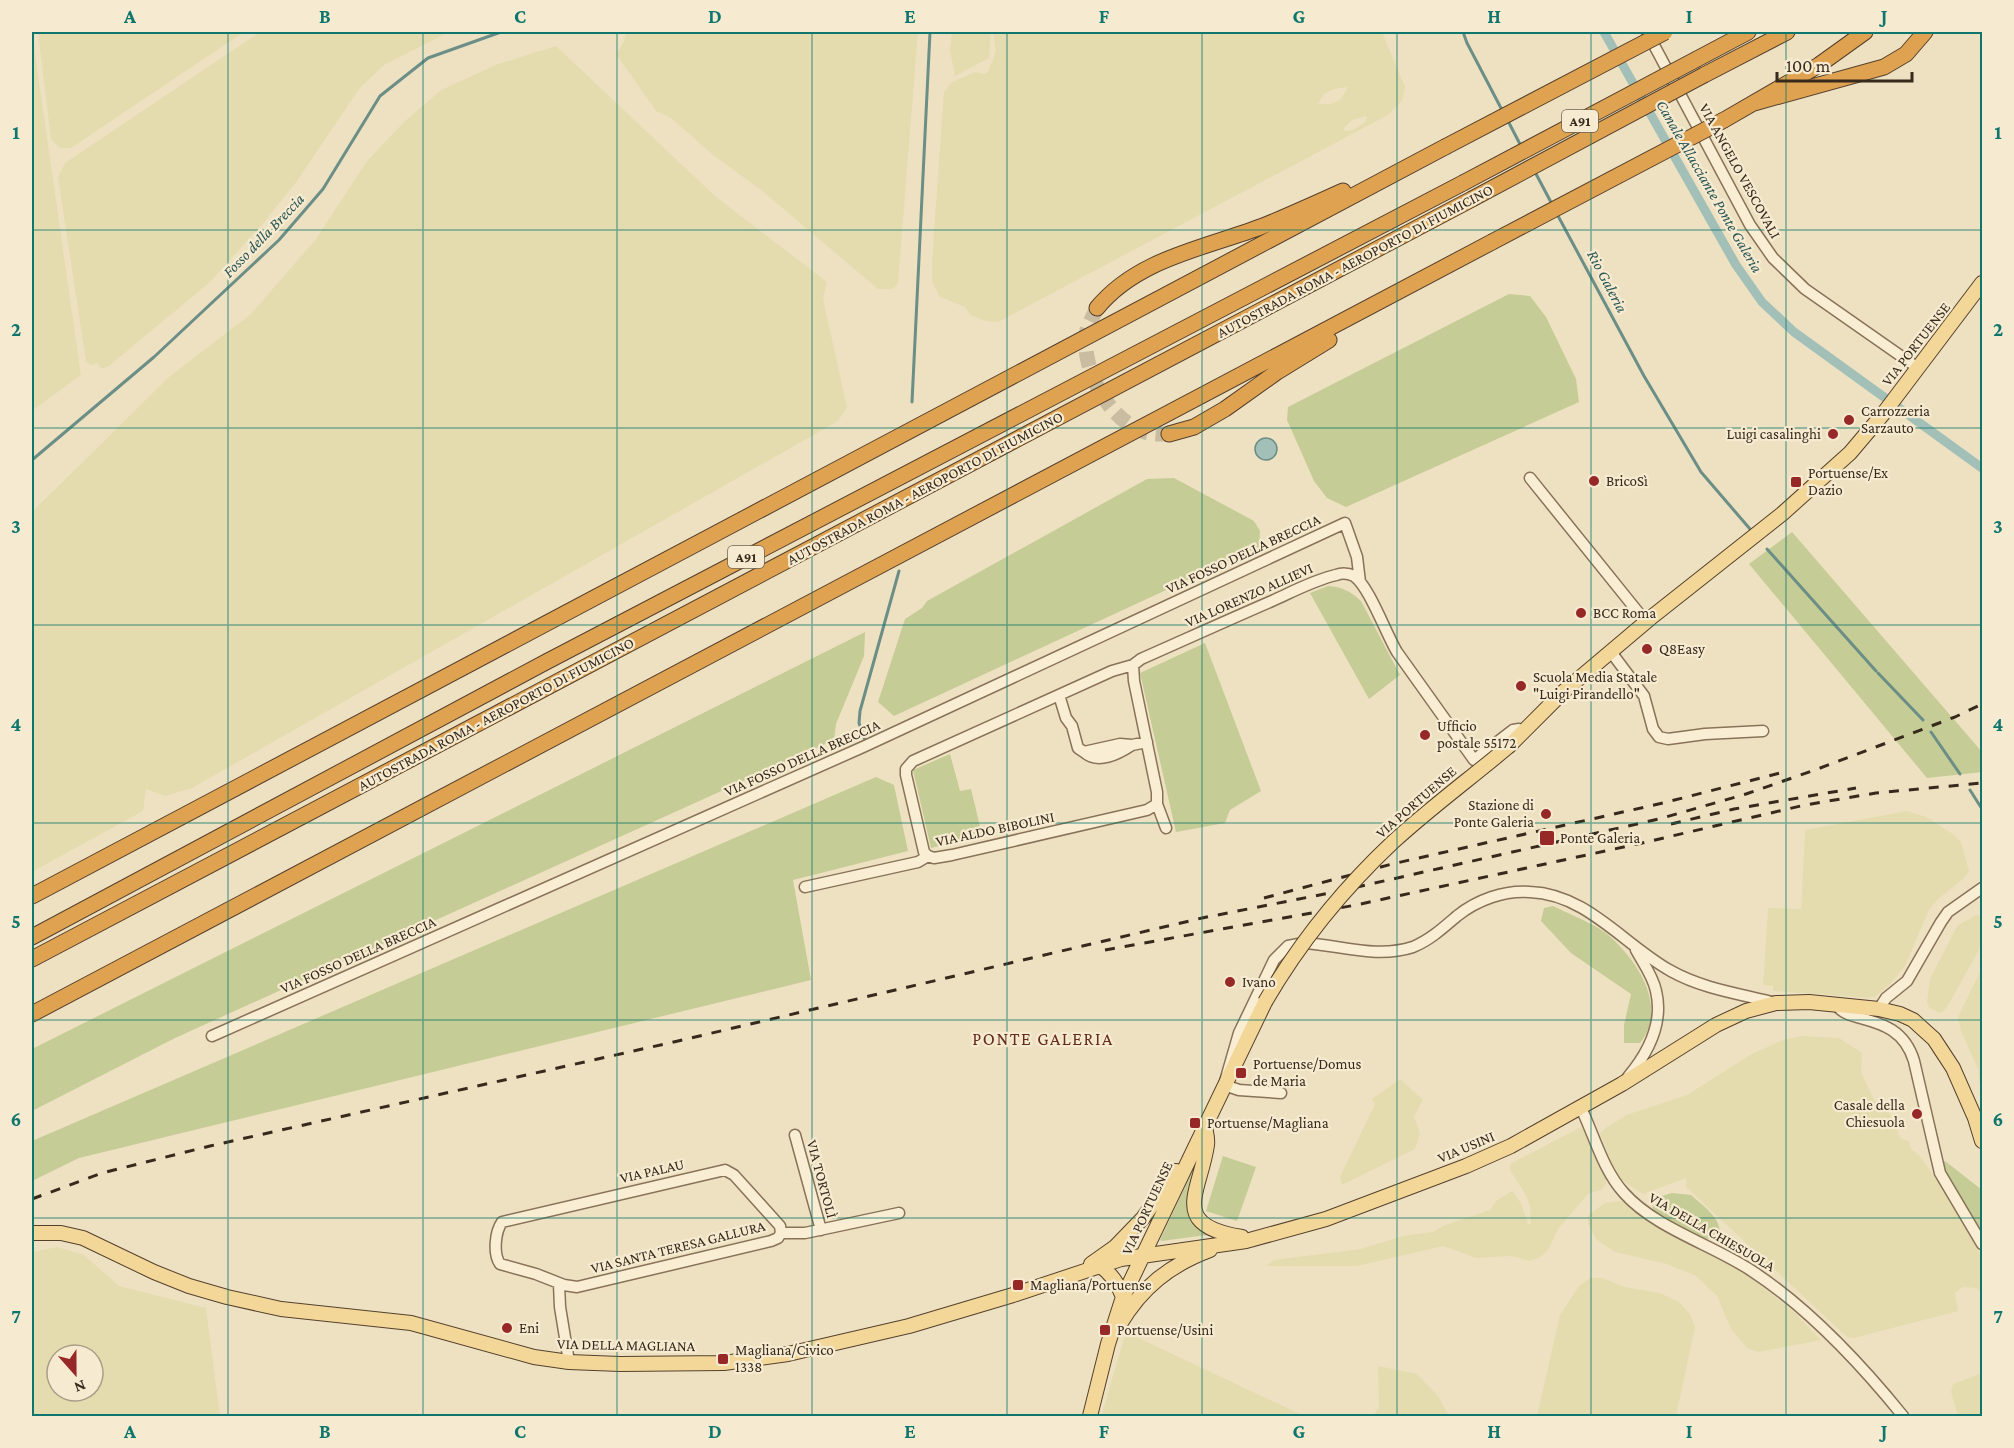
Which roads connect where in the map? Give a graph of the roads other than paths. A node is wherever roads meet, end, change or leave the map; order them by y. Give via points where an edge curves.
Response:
1 (1647, 32) edge
2 (1665, 32) edge
3 (1748, 32) edge
4 (1787, 32) edge
5 (1865, 32) edge
6 (1925, 32) edge
7 (1754, 103) junction
8 (1445, 147) junction
9 (1983, 283) edge
10 (1983, 295) edge
11 (1393, 296) junction
12 (1967, 305) junction
13 (1097, 308) tunnel mouth
14 (1918, 368) junction
15 (1169, 434) tunnel mouth
16 (1530, 478) dead end
17 (1360, 582) junction
18 (1646, 622) junction
19 (1611, 652) junction
20 (1133, 665) junction
21 (1059, 695) junction
22 (1523, 731) junction
23 (1763, 731) dead end
24 (1147, 742) junction
25 (1157, 804) junction
26 (1167, 828) dead end
27 (928, 856) junction
28 (805, 887) dead end
29 (1978, 891) edge
30 (32, 896) edge
31 (32, 937) edge
32 (1634, 946) junction
33 (32, 959) edge
34 (1776, 1003) junction
35 (1837, 1005) junction
36 (1879, 1009) junction
37 (32, 1014) edge
38 (212, 1036) dead end
39 (1622, 1084) junction
40 (1224, 1085) junction
41 (1281, 1093) dead end
42 (1581, 1108) junction
43 (1205, 1126) junction
44 (795, 1136) dead end
45 (1983, 1141) edge
46 (1187, 1161) junction
47 (899, 1213) dead end
48 (821, 1230) junction
49 (32, 1233) edge
50 (781, 1233) junction
51 (1253, 1239) junction
52 (1228, 1243) junction
53 (1983, 1244) edge
54 (1143, 1254) junction
55 (500, 1264) joint
56 (1099, 1265) junction
57 (1083, 1270) junction
58 (560, 1284) junction
59 (1123, 1297) junction
60 (1108, 1344) junction
61 (569, 1362) junction
62 (1090, 1416) edge
63 (1903, 1416) edge

1 - 14 street, VIA ANGELO VESCOVALI via 1750,225 1773,258 1805,289
2 - 8 highway, bridge
3 - 31 highway, AUTOSTRADA ROMA - AEROPORTO DI FIUMICINO / A91, bridge via 546,662
4 - 33 highway, AUTOSTRADA ROMA - AEROPORTO DI FIUMICINO / A91, bridge
5 - 7 highway via 1819,65
6 - 7 highway via 1906,54 1884,67
7 - 11 highway, bridge
8 - 13 highway via 1261,226 1160,262 1122,284
8 - 30 highway
9 - 12 main road, VIA PORTUENSE
10 - 12 street
11 - 15 highway via 1381,309 1277,372 1225,409 1194,427
11 - 37 highway
12 - 14 main road, VIA PORTUENSE
14 - 18 main road, VIA PORTUENSE via 1850,453 1782,514
16 - 18 street
17 - 20 street, VIA LORENZO ALLIEVI via 1344,574 1320,580
17 - 22 street via 1397,652 1474,760 1513,730
17 - 38 street, VIA FOSSO DELLA BRECCIA via 1357,557 1344,523 862,748
18 - 19 main road, VIA PORTUENSE
19 - 22 main road, VIA PORTUENSE
19 - 23 street via 1641,691 1659,737
20 - 21 street, VIA LORENZO ALLIEVI via 1120,667
20 - 24 street
21 - 24 street via 1078,748 1084,752
21 - 27 street, VIA LORENZO ALLIEVI via 913,761 906,769
22 - 40 main road, VIA PORTUENSE, bridge via 1362,873 1302,944 1265,1002
24 - 25 street
25 - 26 street
25 - 27 street, VIA ALDO BIBOLINI via 1147,810 952,855
27 - 28 street, VIA ALDO BIBOLINI
29 - 36 street via 1944,917 1907,981
32 - 34 street via 1689,980
32 - 39 street via 1654,985 1658,1014 1647,1050
32 - 40 street via 1574,903 1531,892 1504,894 1478,903 1427,940 1397,951 1293,944 1274,960 1239,1033
34 - 35 main road, VIA USINI
34 - 39 main road, VIA USINI via 1716,1025
35 - 36 main road, VIA USINI
35 - 53 street via 1842,1012 1887,1027 1909,1050 1940,1173
36 - 45 main road, VIA USINI via 1907,1017 1934,1039 1957,1074
39 - 42 main road, VIA USINI
40 - 41 street
40 - 43 main road, VIA PORTUENSE
42 - 51 main road, VIA USINI via 1466,1166 1326,1219
42 - 63 street, VIA DELLA CHIESUOLA via 1610,1173 1630,1199 1659,1221 1751,1270 1791,1299
43 - 46 main road, VIA PORTUENSE
43 - 51 main road via 1208,1143 1194,1191 1194,1209 1215,1230
44 - 48 street, VIA TORTOLÌ
46 - 54 main road, VIA PORTUENSE
46 - 57 main road via 1125,1237
47 - 48 street, VIA SANTA TERESA GALLURA
48 - 50 street, VIA SANTA TERESA GALLURA
49 - 61 main road, VIA DELLA MAGLIANA via 83,1238 154,1272 227,1297 300,1312 411,1323 534,1357
50 - 55 street, VIA PALAU via 780,1226 725,1170 502,1222 496,1256
50 - 58 street, VIA SANTA TERESA GALLURA via 771,1241 582,1286
51 - 52 main road, VIA USINI
52 - 54 main road, VIA USINI
52 - 60 main road via 1191,1258 1154,1281 1127,1311
54 - 56 main road, VIA USINI
54 - 59 main road, VIA PORTUENSE
55 - 58 street, VIA SANTA TERESA GALLURA
56 - 57 main road, VIA DELLA MAGLIANA
56 - 59 main road via 1116,1281
57 - 61 main road, VIA DELLA MAGLIANA via 928,1320 760,1359 724,1363
58 - 61 street
59 - 60 main road, VIA PORTUENSE
60 - 62 main road, VIA PORTUENSE

